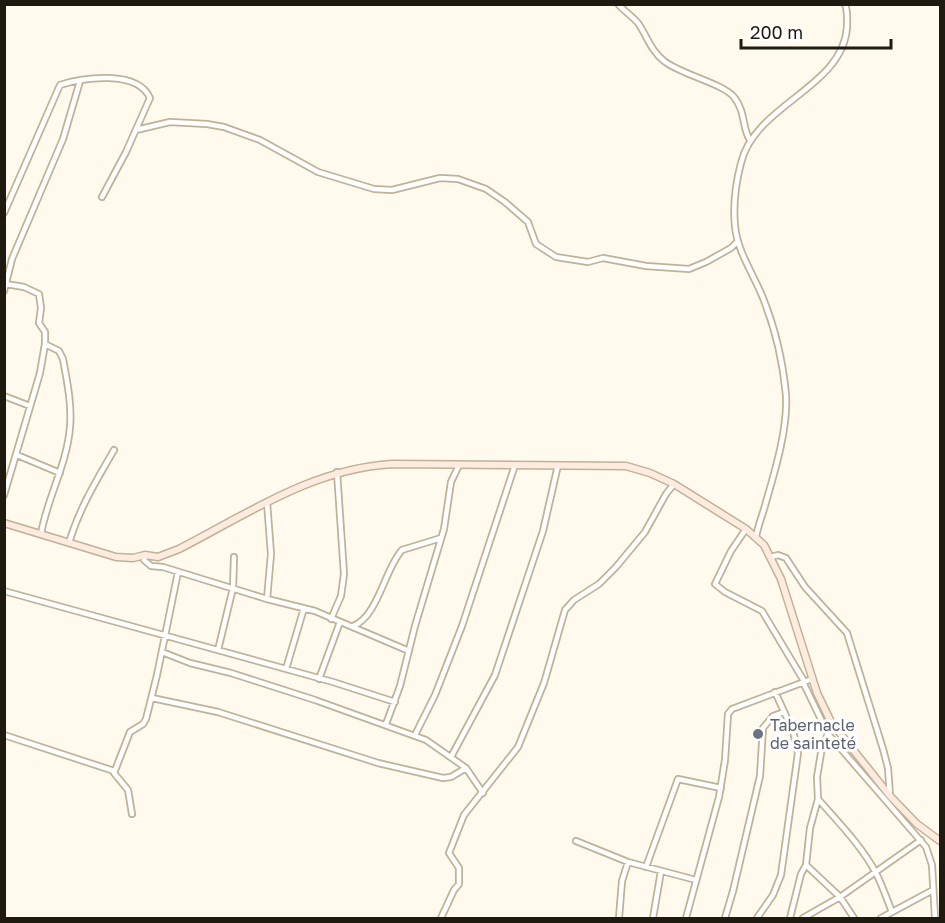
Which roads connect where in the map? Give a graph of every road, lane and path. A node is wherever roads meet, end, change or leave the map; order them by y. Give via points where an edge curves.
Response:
1 (618, 4) edge
2 (845, 4) edge
3 (80, 81) junction
4 (136, 130) junction
5 (750, 140) junction
6 (102, 197) dead end
7 (4, 213) edge
8 (738, 241) junction
9 (731, 248) junction
10 (742, 250) junction
11 (6, 284) edge
12 (4, 291) edge
13 (45, 344) junction
14 (4, 396) edge
15 (30, 406) junction
16 (114, 450) dead end
17 (17, 455) junction
18 (459, 465) junction
19 (515, 465) junction
20 (558, 465) junction
21 (337, 472) junction
22 (60, 473) junction
23 (674, 484) junction
24 (4, 495) edge
25 (267, 502) junction
26 (4, 523) edge
27 (746, 529) junction
28 (41, 534) junction
29 (756, 537) junction
30 (441, 538) junction
31 (69, 543) junction
32 (145, 555) junction
33 (771, 556) junction
34 (234, 557) dead end
35 (178, 572) junction
36 (233, 588) junction
37 (4, 591) edge
38 (267, 599) junction
39 (304, 608) junction
40 (331, 619) junction
41 (340, 622) junction
42 (353, 626) junction
43 (164, 636) junction
44 (218, 650) junction
45 (410, 651) junction
46 (162, 652) junction
47 (285, 669) junction
48 (319, 678) junction
49 (812, 679) junction
50 (804, 681) junction
51 (775, 692) junction
52 (152, 698) junction
53 (395, 702) junction
54 (784, 712) junction
55 (386, 724) junction
56 (828, 734) junction
57 (4, 735) edge
58 (415, 735) junction
59 (452, 757) junction
60 (466, 768) junction
61 (114, 771) junction
62 (878, 782) junction
63 (872, 787) junction
64 (721, 788) junction
65 (483, 793) junction
66 (890, 796) junction
67 (818, 799) junction
68 (132, 814) dead end
69 (921, 840) junction
70 (940, 841) edge
71 (576, 842) dead end
72 (628, 862) junction
73 (806, 866) junction
74 (646, 867) junction
75 (661, 871) junction
76 (875, 872) junction
77 (696, 880) junction
78 (933, 890) junction
79 (840, 897) junction
80 (892, 912) junction
81 (441, 918) edge
82 (618, 918) edge
83 (653, 918) edge
84 (686, 918) edge
85 (724, 918) edge
86 (757, 918) edge
87 (790, 918) edge
88 (803, 918) edge
89 (854, 918) edge
90 (881, 918) edge
91 (935, 918) edge

1 - 5 street via 639,25 664,61 732,95
2 - 5 street via 846,36 840,52 816,80
3 - 4 street via 125,79 145,90 150,98
3 - 7 street via 57,89
3 - 11 street via 63,140 12,259
4 - 6 street
4 - 9 street via 162,123 214,125 255,137 318,171 374,189 392,190 440,178 458,179 486,189 505,202 528,222 536,244 556,258 588,262 603,258 646,267 689,269
5 - 8 street via 741,162 737,189
8 - 9 street
8 - 10 street
9 - 10 street
10 - 29 street via 772,323 786,398 775,465
11 - 12 street
11 - 13 street via 39,294 39,323 45,332
13 - 15 street
13 - 22 street via 62,355 69,395 70,429
14 - 15 street
15 - 17 street
16 - 31 street via 89,492
17 - 22 street
17 - 24 street
18 - 19 main road
18 - 21 main road via 384,464
18 - 30 street via 451,482
19 - 20 main road
19 - 58 street via 462,626
20 - 23 main road via 626,466
20 - 59 street via 543,531 495,675
21 - 25 main road
21 - 40 street via 344,574 341,596
22 - 28 street
23 - 27 main road
23 - 65 street via 645,532 616,567 565,610 544,683 518,747
25 - 32 main road via 179,549 158,557
25 - 38 street via 271,554
26 - 28 main road
27 - 29 main road
27 - 50 street via 715,584 762,611
28 - 31 main road
29 - 33 main road
30 - 42 street via 402,550 375,603
30 - 45 street
31 - 32 main road via 116,557
32 - 35 street via 144,560 151,566
33 - 49 main road via 782,579
33 - 66 street via 786,558 805,587 847,633 888,768
34 - 36 street
35 - 36 street
35 - 43 street
36 - 38 street
36 - 44 street
37 - 43 street
38 - 39 street
39 - 40 street
39 - 47 street
40 - 41 street
41 - 42 street
41 - 48 street
42 - 45 street
43 - 44 street
43 - 46 street
44 - 47 street
45 - 53 street
46 - 52 street
46 - 55 street
47 - 48 street
48 - 53 street
49 - 50 street
49 - 62 main road via 831,722
50 - 51 street
50 - 56 street
51 - 54 street
51 - 64 street via 728,714
52 - 60 street via 209,710 378,763 443,778
52 - 61 street via 145,722 130,732
53 - 55 street
54 - 85 street via 773,716 763,728 760,776
54 - 86 street via 797,746 796,771 781,875
55 - 58 street
56 - 63 street
56 - 67 street via 817,777
57 - 61 street
58 - 59 street
59 - 60 street
60 - 65 street
61 - 68 street via 128,790
62 - 63 street
62 - 66 main road
63 - 69 street
64 - 74 street via 678,780
64 - 77 street
65 - 81 street via 464,815 450,847 449,856 457,864 459,882
66 - 70 main road
67 - 73 street
67 - 76 street
69 - 76 street
69 - 78 street via 930,855
71 - 72 street
72 - 74 street
72 - 82 street
73 - 79 street
73 - 87 street
74 - 75 street
75 - 77 street
75 - 83 street
76 - 79 street
76 - 80 street
77 - 84 street
78 - 80 street
78 - 91 street
79 - 88 street
79 - 89 street
80 - 90 street

